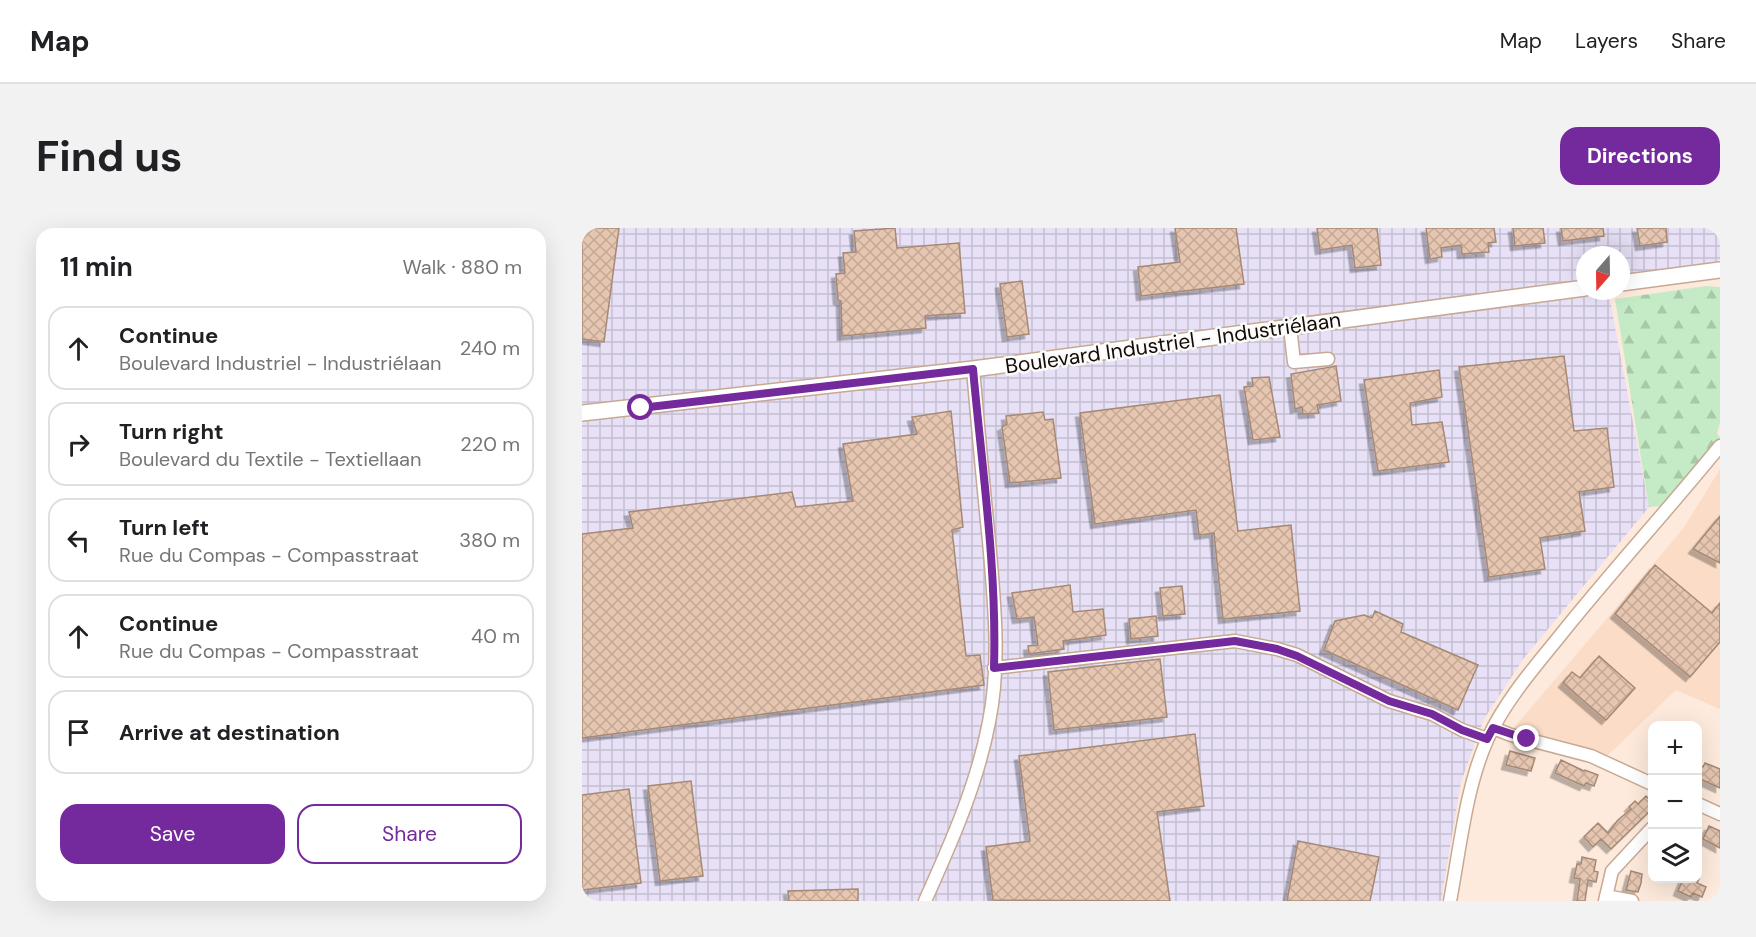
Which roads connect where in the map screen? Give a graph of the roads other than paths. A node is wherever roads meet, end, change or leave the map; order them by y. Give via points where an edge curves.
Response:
1 (1720, 270) edge
2 (1630, 282) edge
3 (1576, 289) edge
4 (1290, 327) junction
5 (1328, 359) dead end
6 (973, 369) junction
7 (582, 413) edge
8 (1720, 446) edge
9 (994, 668) junction
10 (1493, 728) junction
11 (1487, 739) junction
12 (1648, 782) edge
13 (1702, 806) edge
14 (1720, 814) edge
15 (1652, 829) edge
16 (1606, 899) edge
17 (925, 901) edge
18 (1450, 901) edge
19 (1632, 901) edge

1 - 2 main road
3 - 4 main road, Boulevard Industriel - Industriélaan
4 - 5 street via 1294,362
4 - 6 main road, Boulevard Industriel - Industriélaan
6 - 7 main road, Boulevard Industriel - Industriélaan
6 - 9 street via 990,559
8 - 10 street via 1574,619 1508,702
9 - 11 street via 1235,641 1297,656 1389,701 1432,714
9 - 17 street via 989,720 974,783
10 - 11 street
10 - 12 street via 1591,756
11 - 18 street via 1471,789
13 - 14 street
15 - 16 street via 1612,871
16 - 19 street

